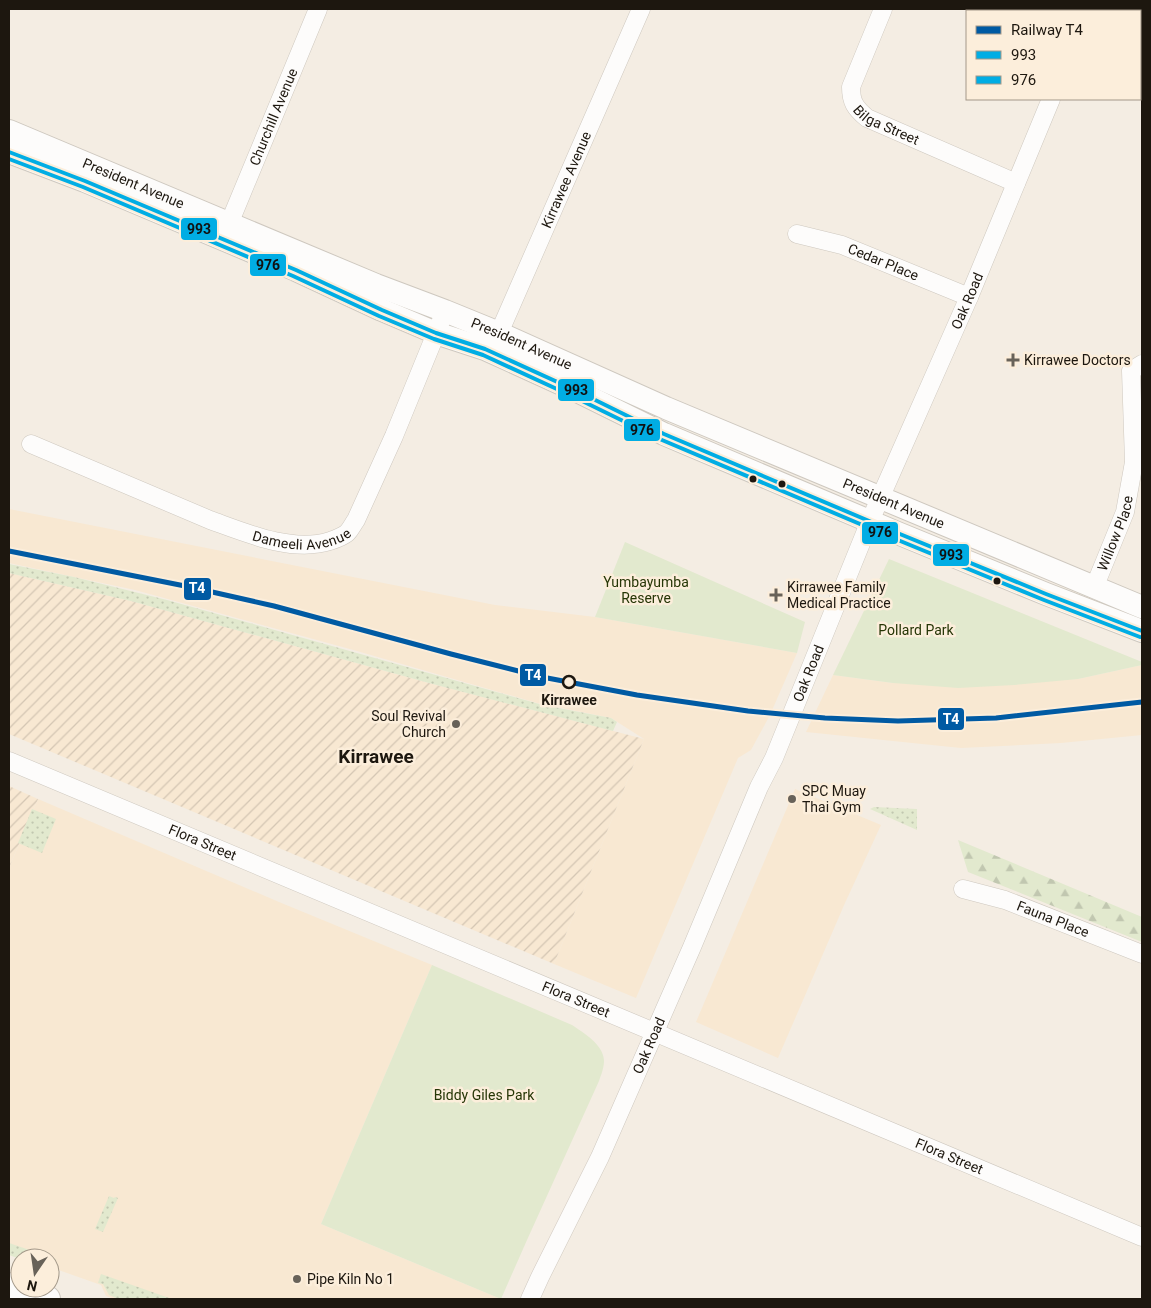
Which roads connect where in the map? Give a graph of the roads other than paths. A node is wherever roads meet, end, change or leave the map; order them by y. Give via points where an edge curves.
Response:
1 (318, 9) edge
2 (641, 9) edge
3 (883, 9) edge
4 (1051, 100) edge
5 (9, 131) edge
6 (9, 152) edge
7 (1016, 183) junction
8 (229, 224) junction
9 (796, 234) dead end
10 (969, 296) junction
11 (445, 311) junction
12 (436, 333) junction
13 (492, 341) junction
14 (1142, 364) edge
15 (31, 444) dead end
16 (880, 497) junction
17 (870, 521) junction
18 (1094, 588) junction
19 (1142, 607) edge
20 (1142, 631) edge
21 (9, 761) edge
22 (963, 889) dead end
23 (1142, 954) edge
24 (655, 1032) junction
25 (1142, 1237) edge
26 (9, 1286) edge
27 (46, 1299) edge
28 (530, 1299) edge

1 - 8 street, Churchill Avenue
2 - 13 street, Kirrawee Avenue
3 - 7 street, Bilga Street via 851,87 853,103 859,111 867,118
4 - 7 street, Oak Road
5 - 8 main road, President Avenue
6 - 12 main road, President Avenue via 287,266
7 - 10 street, Oak Road
8 - 11 main road, President Avenue
9 - 10 street, Cedar Place via 842,245
10 - 16 street, Oak Road
11 - 12 street, Dameeli Avenue
11 - 13 main road, President Avenue
12 - 13 main road, President Avenue
12 - 15 street, Dameeli Avenue via 356,520 340,538 298,545 238,530
13 - 16 main road, President Avenue via 658,404
13 - 17 main road, President Avenue via 575,390 664,434
14 - 18 street, Willow Place via 1131,371 1134,462 1124,512
16 - 17 street, Oak Road
16 - 18 main road, President Avenue
17 - 20 main road, President Avenue
17 - 24 street, Oak Road via 774,758
18 - 19 main road, President Avenue
21 - 24 street, Flora Street
22 - 23 street, Fauna Place via 1005,900
24 - 25 street, Flora Street
24 - 28 street, Oak Road via 600,1157
26 - 27 highway

